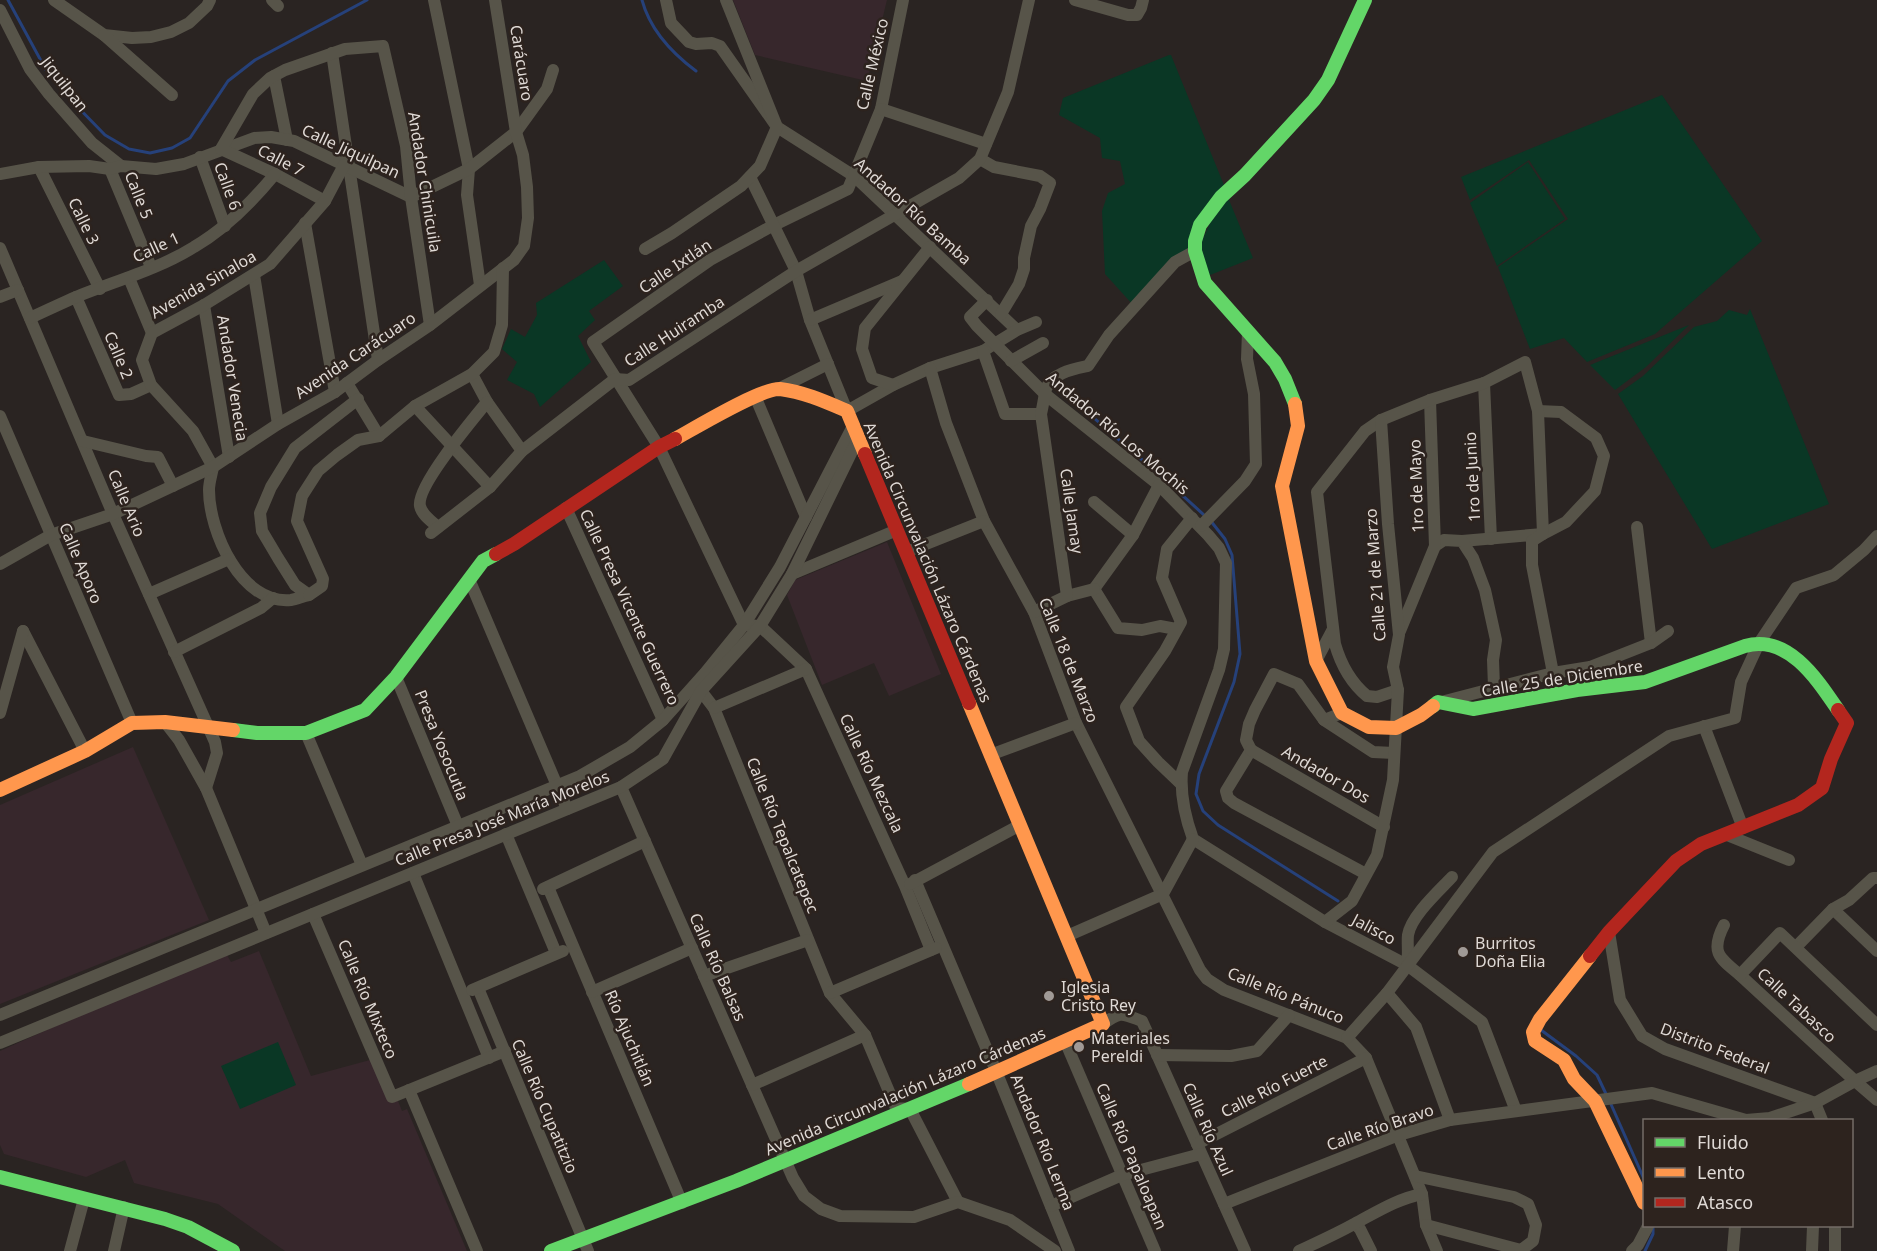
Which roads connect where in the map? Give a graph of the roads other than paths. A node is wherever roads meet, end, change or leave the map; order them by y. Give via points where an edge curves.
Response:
1 (54, 0) edge
2 (210, 0) edge
3 (434, 0) edge
4 (495, 0) edge
5 (666, 0) edge
6 (726, 0) edge
7 (903, 0) edge
8 (1029, 0) edge
9 (1143, 0) edge
10 (1365, 0) edge
11 (1077, 1) edge
12 (0, 10) edge
13 (104, 35) junction
14 (332, 53) junction
15 (553, 70) dead end
16 (274, 76) junction
17 (172, 95) dead end
18 (881, 109) junction
19 (777, 127) junction
20 (516, 132) junction
21 (287, 140) junction
22 (986, 144) junction
23 (221, 149) junction
24 (200, 157) junction
25 (980, 159) junction
26 (347, 166) junction
27 (39, 167) junction
28 (116, 167) junction
29 (469, 169) junction
30 (0, 174) edge
31 (275, 174) junction
32 (854, 176) junction
33 (750, 177) junction
34 (411, 197) junction
35 (326, 201) junction
36 (893, 215) junction
37 (305, 223) junction
38 (225, 226) junction
39 (772, 226) junction
40 (930, 247) junction
41 (0, 248) edge
42 (645, 249) dead end
43 (1195, 251) junction
44 (151, 267) junction
45 (503, 268) junction
46 (796, 272) junction
47 (255, 275) junction
48 (129, 278) junction
49 (903, 281) junction
50 (480, 285) junction
51 (100, 289) junction
52 (18, 290) junction
53 (0, 297) edge
54 (76, 297) junction
55 (987, 300) junction
56 (204, 305) junction
57 (1001, 314) junction
58 (30, 318) junction
59 (810, 320) junction
60 (1036, 322) dead end
61 (430, 325) junction
62 (1017, 330) junction
63 (1248, 331) junction
64 (152, 333) junction
65 (994, 344) junction
66 (1043, 344) dead end
67 (983, 351) junction
68 (378, 360) junction
69 (1011, 361) junction
70 (828, 364) junction
71 (930, 368) junction
72 (472, 374) junction
73 (615, 378) junction
74 (347, 383) junction
75 (1484, 383) junction
76 (151, 385) junction
77 (893, 386) junction
78 (778, 389) junction
79 (335, 392) junction
80 (1046, 395) junction
81 (755, 396) junction
82 (358, 399) junction
83 (1430, 400) junction
84 (487, 402) junction
85 (415, 406) junction
86 (847, 411) junction
87 (1538, 411) junction
88 (1041, 414) junction
89 (0, 416) edge
90 (1381, 420) junction
91 (278, 424) junction
92 (856, 433) junction
93 (379, 436) junction
94 (83, 441) junction
95 (5, 442) edge
96 (451, 446) junction
97 (659, 447) junction
98 (522, 451) junction
99 (229, 457) junction
100 (213, 467) junction
101 (1159, 484) junction
102 (173, 486) junction
103 (490, 487) junction
104 (1094, 502) dead end
105 (567, 508) junction
106 (113, 514) junction
107 (806, 518) junction
108 (984, 521) junction
109 (1199, 523) junction
110 (1637, 527) dead end
111 (897, 530) junction
112 (1543, 534) junction
113 (51, 535) junction
114 (1133, 535) junction
115 (1877, 536) edge
116 (1491, 539) junction
117 (1462, 541) junction
118 (1435, 546) junction
119 (906, 552) junction
120 (230, 559) junction
121 (0, 564) edge
122 (792, 574) junction
123 (469, 579) junction
124 (1094, 589) junction
125 (149, 594) junction
126 (309, 595) junction
127 (1067, 596) junction
128 (273, 598) junction
129 (1034, 612) junction
130 (744, 625) junction
131 (760, 626) junction
132 (1176, 629) junction
133 (1334, 629) junction
134 (1668, 631) dead end
135 (1399, 635) junction
136 (1651, 643) junction
137 (1759, 643) junction
138 (174, 652) junction
139 (1316, 661) junction
140 (806, 669) junction
141 (1553, 673) junction
142 (396, 677) junction
143 (1494, 687) junction
144 (1398, 690) junction
145 (701, 692) junction
146 (1438, 702) junction
147 (714, 708) junction
148 (0, 713) edge
149 (1342, 713) junction
150 (663, 720) junction
151 (1324, 720) junction
152 (165, 722) junction
153 (132, 723) junction
154 (1076, 723) junction
155 (1704, 726) junction
156 (208, 728) junction
157 (1396, 728) junction
158 (306, 733) junction
159 (1251, 750) junction
160 (85, 751) junction
161 (1394, 753) junction
162 (990, 755) junction
163 (1181, 784) junction
164 (556, 785) junction
165 (621, 787) junction
166 (206, 788) junction
167 (0, 790) edge
168 (567, 809) junction
169 (1020, 825) junction
170 (458, 826) junction
171 (1384, 827) junction
172 (1743, 828) junction
173 (506, 834) junction
174 (1727, 835) junction
175 (1193, 839) junction
176 (645, 841) junction
177 (1789, 860) dead end
178 (362, 865) junction
179 (413, 873) junction
180 (1366, 874) junction
181 (1452, 877) dead end
182 (1877, 878) edge
183 (910, 883) junction
184 (548, 887) junction
185 (532, 894) junction
186 (1163, 894) junction
187 (256, 909) junction
188 (1833, 909) junction
189 (313, 914) junction
190 (1326, 921) junction
191 (1724, 925) dead end
192 (1609, 932) junction
193 (266, 933) junction
194 (1066, 936) junction
195 (808, 940) junction
196 (573, 946) junction
197 (937, 947) junction
198 (1796, 947) junction
199 (692, 948) junction
200 (1877, 951) edge
201 (556, 953) junction
202 (1407, 965) junction
203 (1740, 975) junction
204 (704, 976) junction
205 (478, 988) junction
206 (592, 992) junction
207 (830, 993) junction
208 (1388, 993) junction
209 (462, 994) junction
210 (0, 1015) edge
211 (1289, 1015) junction
212 (1103, 1024) junction
213 (1877, 1025) edge
214 (865, 1035) junction
215 (1347, 1038) junction
216 (1065, 1041) junction
217 (0, 1043) edge
218 (504, 1052) junction
219 (1157, 1055) junction
220 (489, 1058) junction
221 (1366, 1058) junction
222 (996, 1071) junction
223 (1877, 1071) edge
224 (1855, 1081) junction
225 (752, 1085) junction
226 (409, 1090) junction
227 (1598, 1100) junction
228 (1877, 1100) edge
229 (1815, 1103) junction
230 (910, 1109) junction
231 (1516, 1111) junction
232 (1743, 1119) edge
233 (1758, 1119) edge
234 (1822, 1119) edge
235 (1450, 1120) junction
236 (1399, 1135) junction
237 (1199, 1149) junction
238 (785, 1160) junction
239 (1122, 1175) junction
240 (1415, 1176) junction
241 (0, 1177) edge
242 (1422, 1194) junction
243 (84, 1199) junction
244 (1643, 1201) edge
245 (958, 1202) junction
246 (681, 1203) junction
247 (1224, 1204) junction
248 (1051, 1206) junction
249 (124, 1207) junction
250 (1354, 1224) junction
251 (1426, 1225) junction
252 (1647, 1227) edge
253 (1735, 1227) edge
254 (1813, 1227) edge
255 (1836, 1227) edge
256 (582, 1237) junction
257 (1303, 1250) edge
258 (70, 1251) edge
259 (114, 1251) edge
260 (233, 1251) edge
261 (477, 1251) edge
262 (551, 1251) edge
263 (588, 1251) edge
264 (1055, 1251) edge
265 (1069, 1251) edge
266 (1155, 1251) edge
267 (1245, 1251) edge
268 (1371, 1251) edge
269 (1437, 1251) edge
270 (1632, 1251) edge
271 (1733, 1251) edge
272 (1812, 1251) edge
273 (1835, 1251) edge

1 - 13 street
2 - 13 street via 189,23 171,32 132,38
3 - 29 street
4 - 20 street, Carácuaro
5 - 19 street via 671,23 689,42 720,46
6 - 19 street
7 - 18 street, Calle México
8 - 22 street via 1008,92
9 - 11 street via 1137,15
10 - 43 street via 1328,80 1207,215 1200,225
12 - 28 street, Jiquilpan via 30,69
13 - 17 street
14 - 16 street
14 - 26 street
14 - 34 street, Andador Chinicuila via 383,46 406,146
15 - 20 street, Calle Jiquilpan via 547,89
16 - 21 street
16 - 23 street via 253,94
18 - 22 street
18 - 32 street, Calle México
19 - 32 street, Andador Río Bamba
19 - 33 street via 760,166
20 - 29 street, Calle Jiquilpan
20 - 45 street, Avenida Carácuaro via 523,154 528,218 524,246
21 - 23 street, Calle Jiquilpan via 254,138
21 - 26 street, Calle Jiquilpan
22 - 25 street
23 - 24 street, Calle Jiquilpan
23 - 31 street, Calle 7
24 - 28 street, Calle Jiquilpan via 156,169
24 - 38 street, Calle 6
25 - 36 street, Calle Huiramba via 959,178
25 - 57 street via 994,167 1040,176 1050,183 1031,226 1022,276
26 - 34 street, Calle Jiquilpan
26 - 35 street, Avenida Sinaloa
26 - 68 street
27 - 28 street, Calle Jiquilpan
27 - 30 street, Calle Jiquilpan
27 - 51 street, Calle 3
28 - 44 street, Calle 5
29 - 34 street, Calle Jiquilpan
29 - 50 street via 467,195
31 - 35 street, Calle 7
31 - 38 street, Calle 1
32 - 36 street, Andador Río Bamba
32 - 39 street, Calle México via 848,189
33 - 39 street
33 - 42 street
34 - 61 street, Andador Chinicuila
35 - 37 street, Avenida Sinaloa
36 - 40 street, Andador Río Bamba
36 - 46 street, Calle Huiramba
37 - 47 street, Avenida Sinaloa via 283,251
37 - 79 street
38 - 44 street, Calle 1 via 194,247
39 - 46 street
39 - 73 street, Calle Ixtlán via 711,260 593,342
40 - 49 street
40 - 55 street, Andador Río Bamba
41 - 52 street, Calle Ario
43 - 63 street via 1205,284
43 - 80 street via 1175,262 1109,335 1088,366 1055,377 1046,388
44 - 48 street, Calle 1
45 - 50 street, Avenida Carácuaro
45 - 72 street via 502,325 494,352
46 - 59 street
46 - 73 street, Calle Huiramba via 629,381
47 - 56 street, Avenida Sinaloa
47 - 91 street
48 - 51 street, Calle 1
48 - 64 street
49 - 59 street
49 - 77 street via 865,328 862,349 872,378
50 - 61 street, Avenida Carácuaro
51 - 54 street, Calle 1
52 - 53 street
52 - 58 street, Calle Ario
54 - 58 street, Calle 1
54 - 76 street, Calle 2 via 119,395
55 - 57 street, Andador Río Bamba
55 - 65 street, Andador Río Los Mochis via 970,317
56 - 64 street, Avenida Sinaloa
56 - 99 street, Andador Venecia
57 - 62 street, Andador Río Bamba
58 - 94 street, Calle Ario
59 - 70 street
60 - 62 street
61 - 68 street, Avenida Carácuaro
62 - 65 street
63 - 109 street via 1256,464 1245,481
63 - 139 street via 1275,362 1294,401 1298,426 1282,486
64 - 76 street, Avenida Sinaloa via 142,360
65 - 67 street
65 - 69 street, Andador Río Los Mochis
66 - 69 street
67 - 71 street
67 - 88 street via 1005,414
68 - 74 street, Avenida Carácuaro
69 - 80 street, Andador Río Los Mochis
70 - 78 street
70 - 86 street
71 - 77 street
71 - 108 street, Calle 18 de Marzo via 946,423
72 - 84 street
72 - 85 street
73 - 97 street
73 - 98 street, Calle Huiramba
74 - 79 street, Avenida Carácuaro
74 - 82 street
75 - 83 street
75 - 87 street via 1525,362
75 - 116 street, 1ro de Junio
76 - 100 street, Avenida Sinaloa via 193,431
77 - 86 street
78 - 81 street, Avenida Circunvalación Lázaro Cárdenas
78 - 86 street, Avenida Circunvalación Lázaro Cárdenas via 810,396
79 - 91 street, Avenida Carácuaro
80 - 88 street, Calle Jamay
80 - 101 street, Andador Río Los Mochis
81 - 97 street, Avenida Circunvalación Lázaro Cárdenas
81 - 107 street
82 - 93 street
82 - 126 street via 295,448 260,513 262,531 278,558 295,585
83 - 90 street
83 - 118 street, 1ro de Mayo
84 - 96 street
84 - 98 street
85 - 93 street
85 - 96 street
86 - 92 street, Avenida Circunvalación Lázaro Cárdenas
87 - 112 street
87 - 112 street via 1561,412 1596,438 1604,456 1595,491 1566,522
88 - 127 street, Calle Jamay
89 - 95 street, Calle Aporo
90 - 133 street via 1365,431 1317,492
90 - 135 street, Calle 21 de Marzo
91 - 99 street, Avenida Carácuaro
92 - 107 street, Calle Presa José María Morelos
92 - 111 street, Avenida Circunvalación Lázaro Cárdenas
92 - 122 street, Calle Presa José María Morelos
93 - 126 street via 358,440 337,455 318,471 302,496 297,521 323,579 322,586
94 - 102 street via 158,457
94 - 106 street, Calle Ario
95 - 113 street, Calle Aporo
96 - 103 street
96 - 103 street, Calle Huiramba via 421,495 420,505 434,530
97 - 105 street, Avenida Circunvalación Lázaro Cárdenas
97 - 130 street
98 - 103 street, Calle Huiramba
99 - 100 street, Avenida Carácuaro
100 - 102 street, Avenida Carácuaro
100 - 120 street via 209,489 223,550
101 - 109 street, Andador Río Los Mochis
101 - 114 street
102 - 106 street, Avenida Carácuaro
104 - 114 street
105 - 123 street, Avenida Circunvalación Lázaro Cárdenas via 483,561
105 - 150 street, Calle Presa Vicente Guerrero
106 - 113 street, Avenida Carácuaro
106 - 125 street, Calle Ario
107 - 130 street, Calle Presa José María Morelos
108 - 119 street
108 - 129 street, Calle 18 de Marzo
109 - 132 street via 1167,549 1162,578 1181,622
109 - 163 street, Andador Río Los Mochis via 1226,563 1224,649
110 - 136 street
111 - 119 street, Avenida Circunvalación Lázaro Cárdenas
111 - 122 street
112 - 116 street
112 - 141 street via 1532,541 1532,565
113 - 121 street, Avenida Carácuaro
113 - 153 street, Calle Aporo
114 - 124 street
115 - 137 street via 1834,575 1796,588
116 - 117 street, 1ro de Junio
117 - 118 street, 1ro de Junio via 1444,540
117 - 143 street via 1485,590 1496,640
118 - 135 street, 1ro de Mayo
119 - 162 street, Avenida Circunvalación Lázaro Cárdenas
120 - 125 street
120 - 128 street via 242,578
122 - 131 street, Calle Presa José María Morelos
123 - 142 street, Avenida Circunvalación Lázaro Cárdenas
123 - 164 street
124 - 127 street
124 - 132 street via 1118,628
125 - 138 street, Calle Ario
126 - 128 street via 290,600
127 - 129 street
128 - 138 street via 261,608
129 - 154 street, Calle 18 de Marzo
130 - 131 street
130 - 150 street, Calle Presa José María Morelos
131 - 140 street, Calle Río Mezcala
131 - 145 street, Calle Presa José María Morelos
132 - 163 street via 1126,707 1139,741
133 - 139 street
133 - 144 street via 1341,663 1360,691 1377,697
134 - 136 street
135 - 144 street, Calle 21 de Marzo via 1393,667
136 - 141 street via 1590,667
137 - 146 street, Calle 25 de Diciembre via 1645,682 1473,709
137 - 155 street via 1741,682 1735,718
137 - 172 street via 1772,644 1796,658 1847,723 1822,788 1798,805
138 - 156 street, Calle Ario
139 - 149 street
140 - 147 street
140 - 183 street, Calle Río Mezcala
141 - 143 street
142 - 158 street, Avenida Circunvalación Lázaro Cárdenas via 365,710
142 - 170 street, Presa Yosocutla
143 - 146 street
144 - 157 street, Calle 21 de Marzo
145 - 147 street, Calle Río Tepalcatepec
145 - 165 street, Calle Presa José María Morelos via 663,759
146 - 157 street
147 - 195 street, Calle Río Tepalcatepec
148 - 160 street via 23,631
149 - 151 street
149 - 157 street via 1370,727
150 - 164 street, Calle Presa José María Morelos via 630,747
151 - 159 street via 1298,684 1274,674 1249,724 1246,741
151 - 161 street via 1373,752
152 - 153 street, Avenida Circunvalación Lázaro Cárdenas
152 - 156 street, Avenida Circunvalación Lázaro Cárdenas
152 - 166 street
153 - 160 street, Avenida Circunvalación Lázaro Cárdenas
154 - 162 street
154 - 186 street, Calle 18 de Marzo
155 - 172 street
155 - 202 street via 1669,736 1493,852
156 - 158 street, Avenida Circunvalación Lázaro Cárdenas
156 - 166 street, Calle Ario via 217,753
157 - 161 street, Calle 21 de Marzo
158 - 178 street
159 - 171 street, Andador Dos
159 - 180 street via 1226,791 1228,798
160 - 167 street, Avenida Circunvalación Lázaro Cárdenas
161 - 171 street, Calle 21 de Marzo
162 - 169 street, Avenida Circunvalación Lázaro Cárdenas
163 - 175 street, Andador Río Los Mochis
164 - 168 street
164 - 170 street, Calle Presa José María Morelos
165 - 168 street, Calle Presa José María Morelos
165 - 176 street, Calle Río Balsas
166 - 187 street
168 - 173 street, Calle Presa José María Morelos
169 - 183 street
169 - 194 street, Avenida Circunvalación Lázaro Cárdenas
170 - 178 street, Calle Presa José María Morelos
171 - 180 street, Calle 21 de Marzo via 1377,855
172 - 174 street
173 - 179 street, Calle Presa José María Morelos
173 - 185 street
174 - 177 street
174 - 192 street via 1701,844 1676,861
175 - 186 street
175 - 190 street, Jalisco
176 - 184 street
176 - 199 street, Calle Río Balsas
178 - 187 street, Calle Presa José María Morelos
179 - 189 street, Calle Presa José María Morelos
179 - 209 street, Calle Río Cupatitzio
180 - 190 street, Calle 21 de Marzo via 1352,901
181 - 202 street via 1415,919 1408,934
182 - 188 street
183 - 197 street, Andador Río Lerma
184 - 185 street
184 - 196 street, Río Ajuchitlán
185 - 201 street
186 - 194 street
186 - 211 street, Calle Río Pánuco via 1207,979 1224,990
187 - 193 street
187 - 210 street, Calle Presa José María Morelos
188 - 198 street
188 - 200 street
189 - 193 street, Calle Presa José María Morelos
189 - 226 street, Calle Río Mixteco via 392,1097
190 - 202 street, Jalisco
191 - 203 street, Calle Tabasco via 1717,940 1718,951 1724,962
192 - 227 street via 1533,1032 1535,1041 1564,1060 1574,1079
192 - 229 street, Distrito Federal via 1620,1000 1642,1036 1665,1049
193 - 217 street, Calle Presa José María Morelos
194 - 212 street, Avenida Circunvalación Lázaro Cárdenas
195 - 204 street
195 - 207 street, Calle Río Tepalcatepec
196 - 201 street
196 - 206 street, Río Ajuchitlán
197 - 207 street
197 - 222 street, Andador Río Lerma
198 - 203 street via 1780,933
198 - 213 street
199 - 204 street, Calle Río Balsas
199 - 206 street
201 - 205 street
202 - 208 street
202 - 231 street, Jalisco via 1482,1022
203 - 224 street, Calle Tabasco
204 - 225 street, Calle Río Balsas
205 - 209 street
205 - 218 street, Calle Río Cupatitzio
206 - 246 street, Río Ajuchitlán
207 - 214 street, Calle Río Tepalcatepec
208 - 215 street
208 - 235 street via 1416,1027
209 - 220 street, Calle Río Cupatitzio
211 - 215 street, Calle Río Pánuco
211 - 219 street via 1257,1051 1231,1056
212 - 216 street, Avenida Circunvalación Lázaro Cárdenas
212 - 219 street, Calle Río Azul via 1124,1014 1142,1021
214 - 225 street
214 - 230 street, Calle Río Tepalcatepec via 896,1108
215 - 221 street, Calle Río Pánuco
216 - 222 street, Avenida Circunvalación Lázaro Cárdenas
216 - 239 street, Calle Río Papaloapan
218 - 220 street
218 - 256 street, Calle Río Cupatitzio
219 - 237 street, Calle Río Azul
220 - 226 street
221 - 236 street, Calle Río Pánuco
221 - 237 street, Calle Río Fuerte
222 - 230 street, Avenida Circunvalación Lázaro Cárdenas
222 - 248 street, Andador Río Lerma
223 - 224 street
224 - 228 street, Calle Tabasco
224 - 229 street
225 - 238 street, Calle Río Balsas
226 - 261 street
227 - 231 street, Calle Río Bravo
227 - 232 street, Calle Río Bravo via 1652,1093
227 - 244 street
229 - 233 street
229 - 234 street
230 - 238 street, Avenida Circunvalación Lázaro Cárdenas
230 - 245 street
231 - 235 street, Calle Río Bravo
235 - 236 street, Calle Río Bravo
236 - 240 street, Calle Río Pánuco
236 - 247 street, Calle Río Bravo
237 - 239 street, Calle Río Fuerte
237 - 247 street, Calle Río Azul
238 - 245 street, Calle Río Balsas via 804,1196 821,1209 840,1216 914,1216
238 - 246 street, Avenida Circunvalación Lázaro Cárdenas
239 - 248 street, Calle Río Fuerte
239 - 266 street, Calle Río Papaloapan
240 - 242 street, Calle Río Pánuco
240 - 251 street via 1514,1197 1528,1204 1536,1225 1533,1241 1521,1250
241 - 243 street
242 - 250 street via 1385,1206
242 - 251 street, Calle Río Pánuco
243 - 249 street
243 - 258 street
245 - 264 street via 1010,1220
246 - 256 street, Avenida Circunvalación Lázaro Cárdenas
247 - 267 street, Calle Río Azul
248 - 265 street, Andador Río Lerma
249 - 259 street
249 - 260 street via 188,1227
250 - 257 street
250 - 268 street
251 - 269 street, Calle Río Pánuco
252 - 270 street
253 - 271 street
254 - 272 street
255 - 273 street
256 - 262 street, Avenida Circunvalación Lázaro Cárdenas
256 - 263 street, Calle Río Cupatitzio

